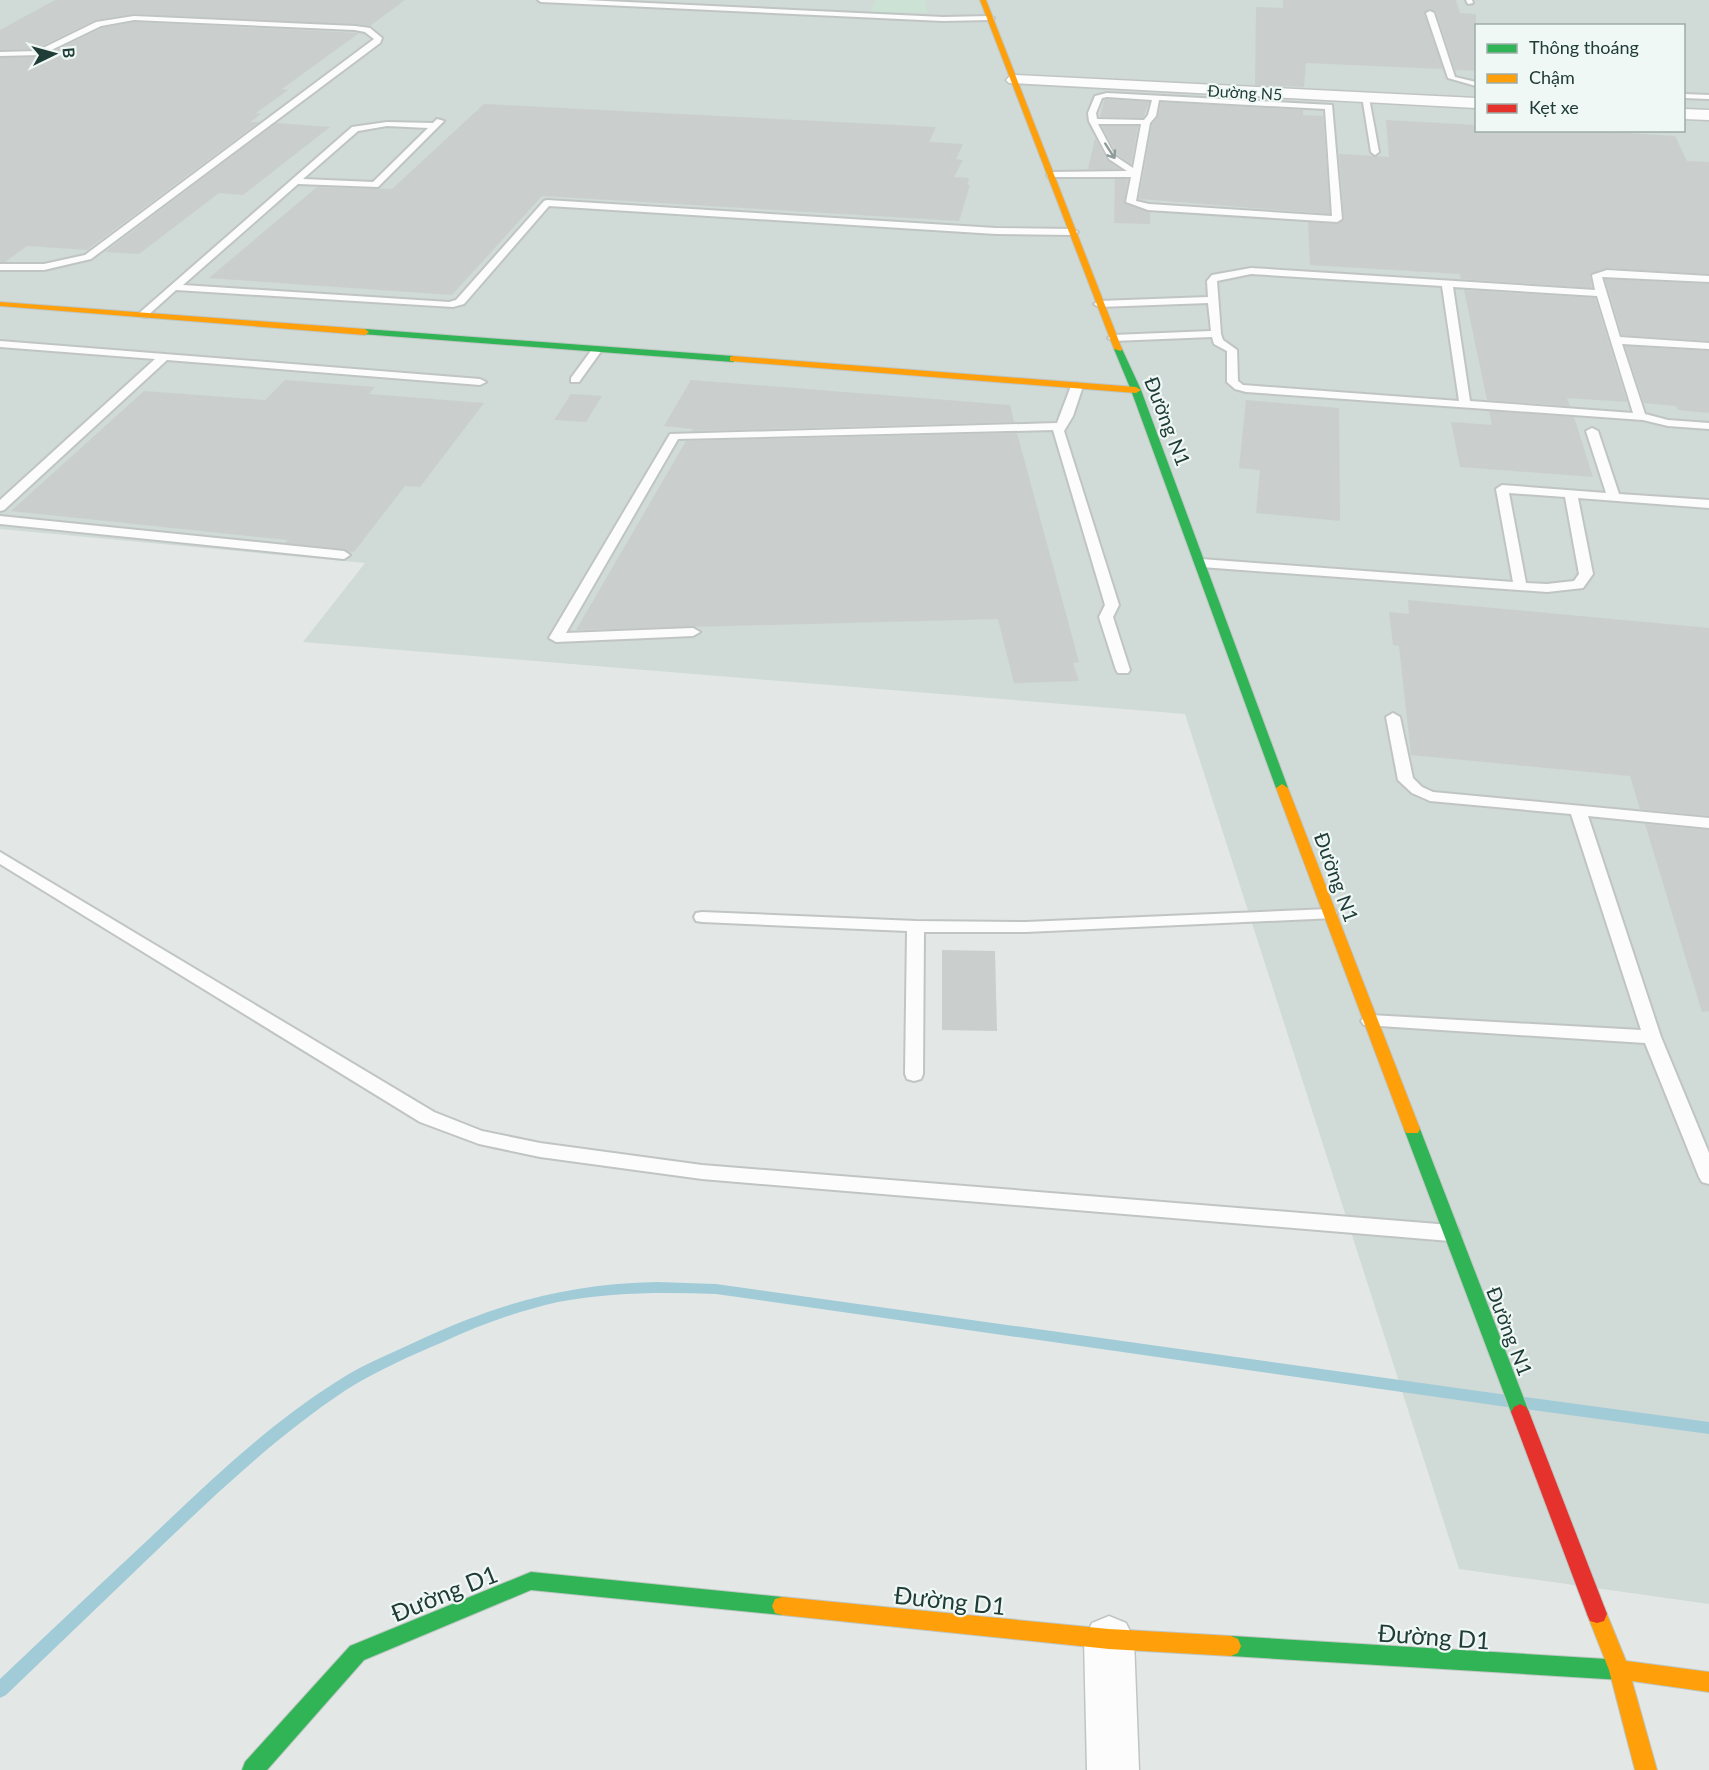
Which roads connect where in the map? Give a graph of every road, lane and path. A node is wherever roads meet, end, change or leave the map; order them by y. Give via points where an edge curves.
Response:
1 (540, 0) edge
2 (983, 0) edge
3 (1430, 13) dead end
4 (990, 18) junction
5 (0, 54) edge
6 (1014, 80) junction
7 (1475, 84) edge
8 (1685, 96) edge
9 (1709, 97) edge
10 (1156, 98) junction
11 (1365, 98) junction
12 (1475, 103) edge
13 (1685, 114) edge
14 (1709, 115) edge
15 (1093, 121) junction
16 (1146, 122) junction
17 (1375, 152) dead end
18 (1136, 174) junction
19 (1051, 175) junction
20 (296, 181) junction
21 (1073, 232) junction
22 (0, 267) edge
23 (1709, 279) edge
24 (1447, 283) junction
25 (174, 287) junction
26 (1600, 293) junction
27 (1213, 300) junction
28 (0, 304) edge
29 (1099, 304) junction
30 (142, 315) junction
31 (1216, 334) junction
32 (1113, 338) junction
33 (1616, 340) junction
34 (0, 344) edge
35 (1709, 346) edge
36 (597, 350) junction
37 (164, 357) junction
38 (575, 380) dead end
39 (480, 382) dead end
40 (1077, 386) junction
41 (1136, 390) junction
42 (1465, 404) junction
43 (1640, 416) junction
44 (1061, 426) junction
45 (1709, 426) edge
46 (1592, 431) dead end
47 (1571, 495) junction
48 (1614, 498) junction
49 (3, 501) edge
50 (1709, 504) edge
51 (0, 520) edge
52 (344, 555) dead end
53 (1201, 563) junction
54 (1520, 586) junction
55 (693, 633) dead end
56 (1123, 670) dead end
57 (1393, 717) dead end
58 (1578, 811) junction
59 (1709, 823) edge
60 (0, 857) edge
61 (1329, 914) junction
62 (702, 917) dead end
63 (916, 926) junction
64 (1370, 1021) junction
65 (1652, 1037) junction
66 (914, 1074) dead end
67 (1709, 1178) edge
68 (1451, 1233) junction
69 (1109, 1639) junction
70 (1619, 1670) junction
71 (1709, 1682) edge
72 (253, 1770) edge
73 (1113, 1770) edge
74 (1646, 1770) edge

1 - 4 lane
2 - 4 street, Đường N1
3 - 7 lane via 1452,78
4 - 6 street, Đường N1
5 - 22 lane via 38,53 99,24 134,18 355,28 378,38 88,257 64,266
6 - 11 street, Đường N5
6 - 19 street, Đường N1
8 - 9 lane
10 - 15 lane via 1099,96
10 - 16 lane via 1152,116
10 - 18 lane via 1329,107 1337,219 1137,205 1131,202
11 - 12 street, Đường N5
11 - 17 lane
13 - 14 street
15 - 16 lane
15 -> 18 lane via 1112,157
16 - 18 lane
18 - 19 lane
19 - 21 street, Đường N1
20 - 20 lane via 356,129 439,123 375,185
20 - 25 lane
21 - 25 lane via 996,231 547,203 460,302 449,305
21 - 29 street, Đường N1
23 - 26 lane via 1607,273 1597,275
24 - 26 lane
24 - 27 lane via 1240,272 1212,281
24 - 42 lane
25 - 30 lane
26 - 33 lane
27 - 29 lane
27 - 31 lane
28 - 30 street
29 - 32 street, Đường N1
30 - 36 street
31 - 32 lane
31 - 42 lane via 1218,342 1232,350 1233,382 1239,387
32 - 41 street, Đường N1
33 - 35 lane
33 - 43 lane
34 - 37 lane
36 - 38 lane
36 - 40 street
37 - 39 lane
37 - 49 lane
40 - 41 street
40 - 44 lane
41 - 53 street, Đường N1
42 - 43 lane
43 - 45 lane
44 - 55 lane via 674,436 556,638
44 - 56 lane via 1058,432 1112,605 1106,617
46 - 48 lane
47 - 48 lane
47 - 54 lane via 1586,574 1578,585
47 - 54 lane via 1502,489
48 - 50 lane
51 - 52 lane
53 - 54 lane
53 - 61 street, Đường N1
57 - 58 lane via 1406,780 1417,790 1430,796
58 - 59 lane
58 - 65 lane
60 - 68 lane via 427,1117 479,1137 540,1150 702,1172
61 - 63 lane via 1068,926
61 - 64 street, Đường N1
62 - 63 lane
63 - 66 lane
64 - 65 lane
64 - 68 street, Đường N1
65 - 67 lane
68 - 70 street, Đường N1
69 - 70 street, Đường D1
69 - 72 street, Đường D1 via 531,1581 357,1653
69 - 73 street
70 - 71 street, Đường D1
70 - 74 street, Đường N1

